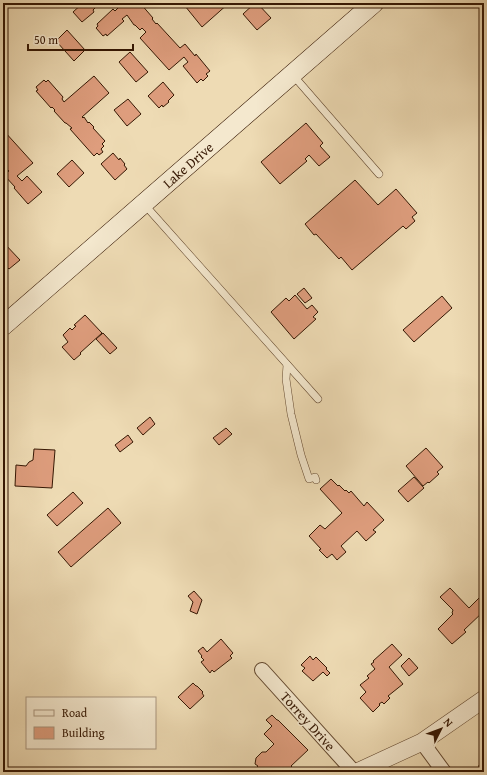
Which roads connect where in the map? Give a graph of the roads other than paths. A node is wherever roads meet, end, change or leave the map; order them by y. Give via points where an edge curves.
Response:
1 (374, 3) edge
2 (292, 74) junction
3 (379, 174) dead end
4 (144, 204) junction
5 (3, 326) edge
6 (287, 365) junction
7 (318, 398) dead end
8 (316, 480) dead end
9 (262, 670) dead end
10 (484, 699) edge
11 (422, 742) junction
12 (355, 772) edge
13 (444, 772) edge

1 - 2 main road, Lake Drive
2 - 3 lane
2 - 4 main road, Lake Drive
4 - 5 main road, Lake Drive
4 - 6 lane
6 - 7 lane
6 - 8 lane via 286,379 291,414 300,455 309,479 315,477
9 - 12 street, Torrey Drive
10 - 11 street
11 - 12 street
11 - 13 street

